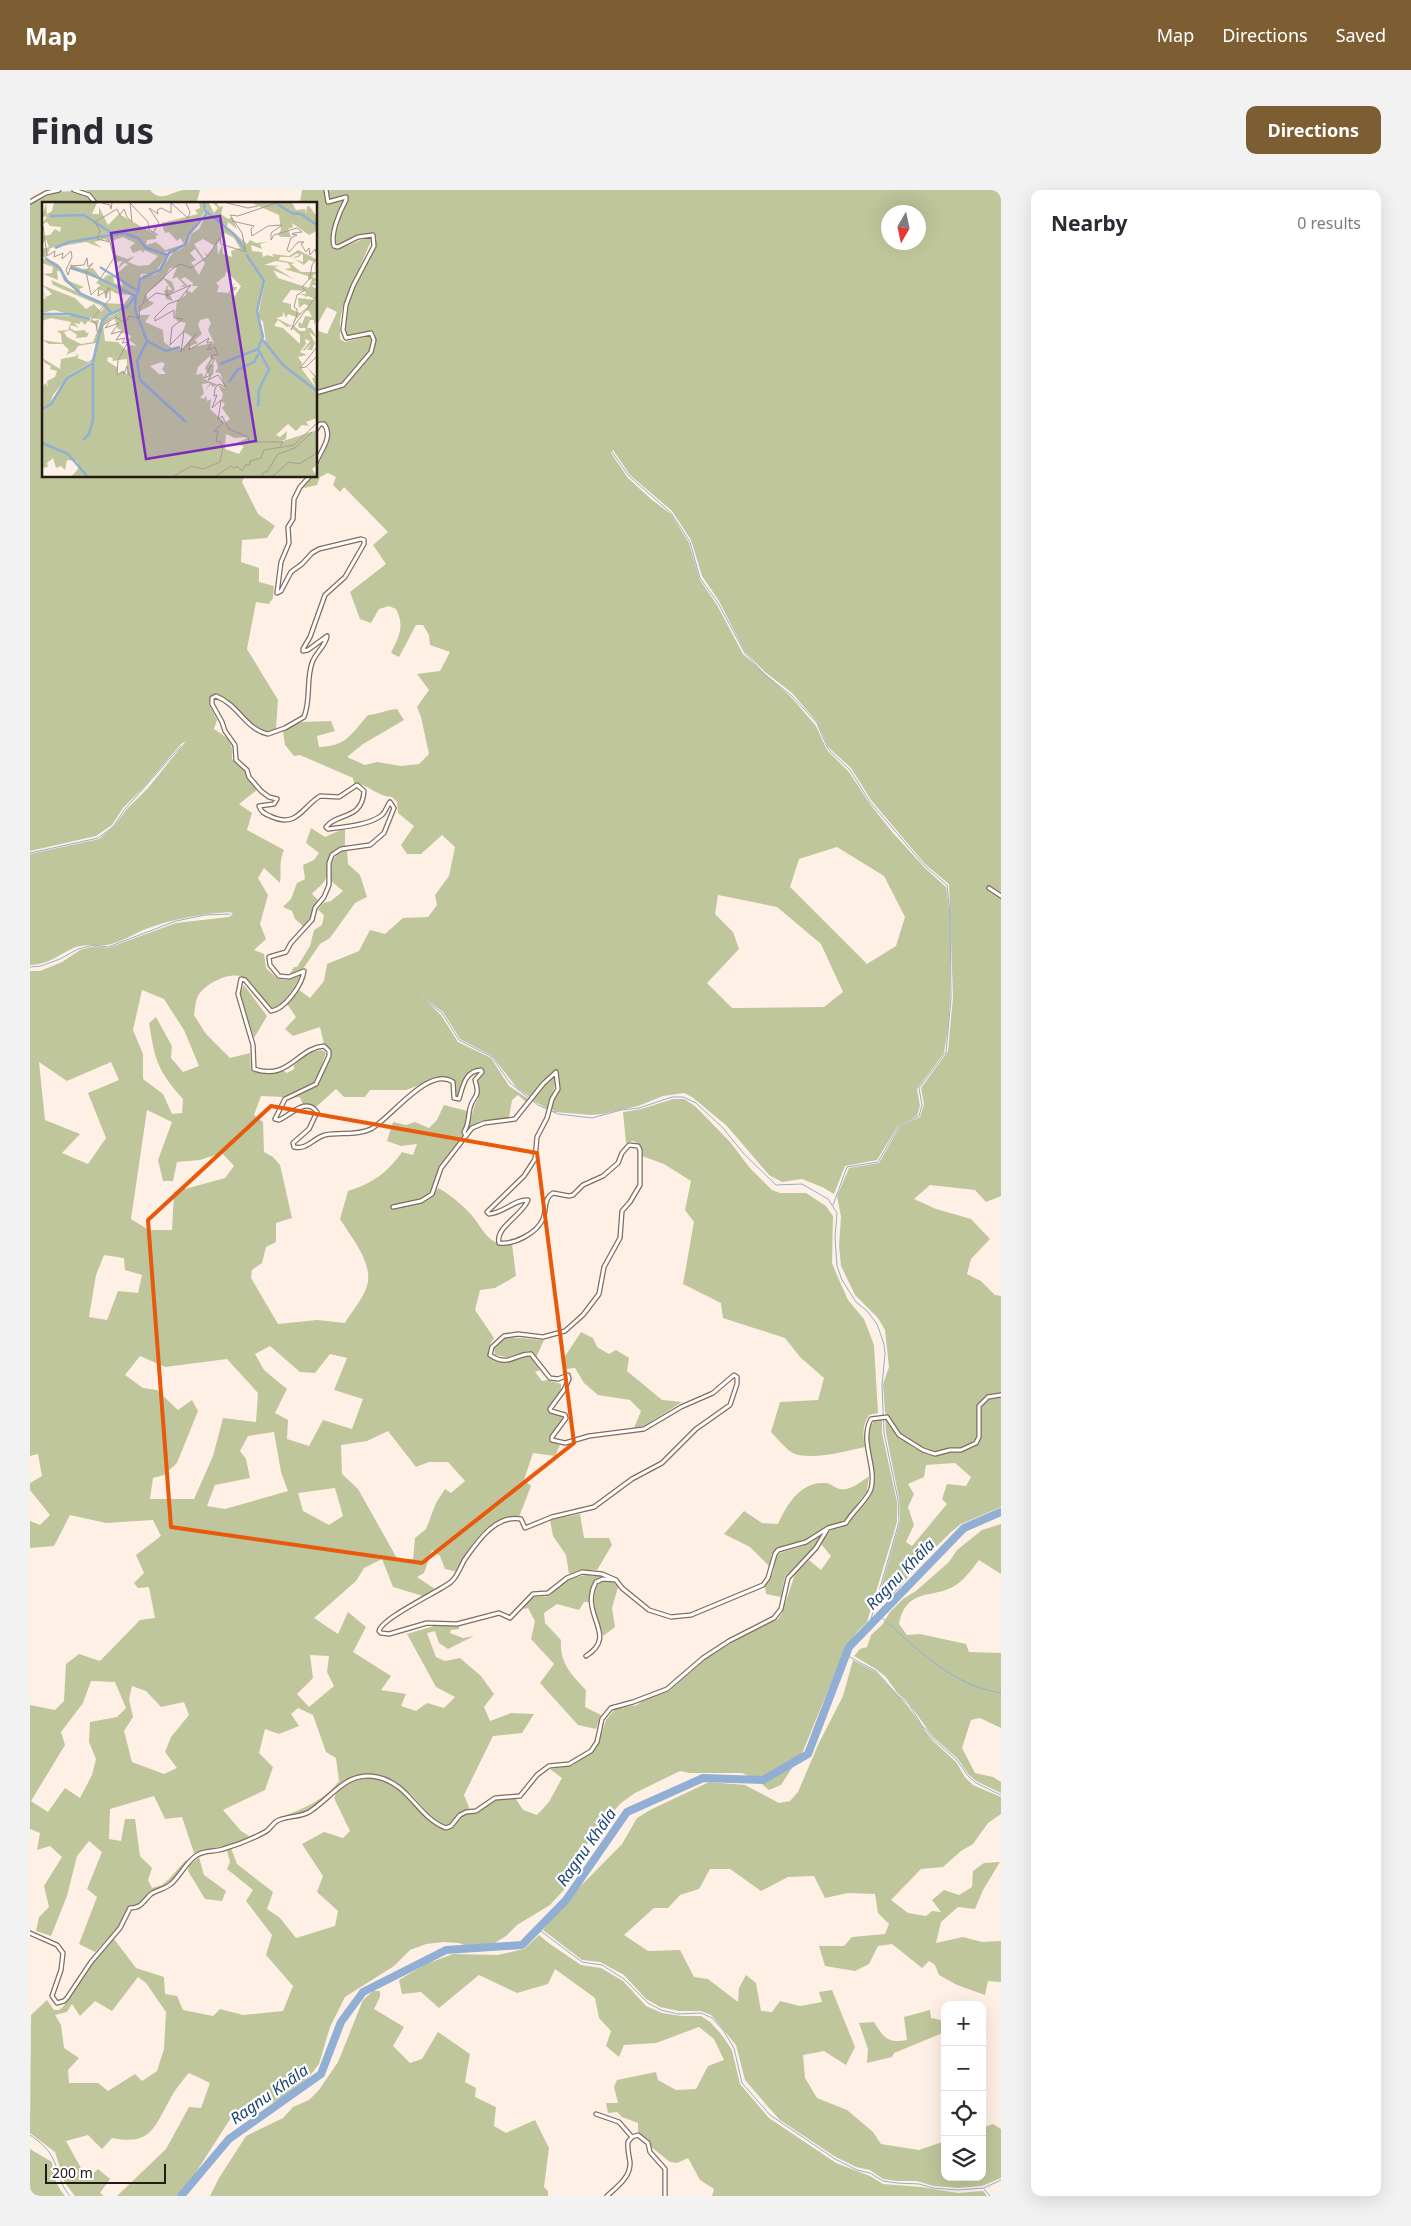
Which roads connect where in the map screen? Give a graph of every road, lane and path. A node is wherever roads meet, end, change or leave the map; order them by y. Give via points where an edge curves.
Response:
1 (59, 190) edge
2 (74, 190) edge
3 (326, 190) edge
4 (30, 202) edge
5 (94, 202) edge
6 (318, 392) edge
7 (318, 427) edge
8 (318, 459) edge
9 (308, 478) edge
10 (989, 888) dead end
11 (1001, 896) edge
12 (466, 1136) junction
13 (392, 1207) dead end
14 (1001, 1395) edge
15 (828, 1528) junction
16 (616, 1580) junction
17 (586, 1656) dead end
18 (30, 1933) edge
19 (596, 2114) dead end
20 (632, 2137) junction
21 (607, 2196) edge
22 (665, 2196) edge

1 - 4 street
2 - 5 street via 89,195
3 - 6 street via 328,202 346,197 334,235 334,246 373,235 371,251 350,293 343,330 346,338 371,333 374,340 371,352 343,385
7 - 8 street via 324,424 328,432 326,445
9 - 12 street via 294,499 293,519 288,527 289,543 281,562 277,593 291,572 319,549 361,539 364,544 345,577 325,595 303,649 308,650 327,636 312,661 306,712 299,721 268,734 251,726 224,699 216,696 212,698 212,704 235,745 236,760 261,791 277,800 274,804 259,806 265,814 280,820 292,819 301,815 320,796 340,797 357,786 364,791 357,809 328,823 328,829 374,820 385,812 390,802 394,808 384,833 370,845 341,849 332,855 327,891 315,908 312,920 286,952 269,957 270,965 279,976 290,977 304,971 286,1002 270,1011 241,979 238,994 253,1046 254,1069 275,1070 289,1066 314,1047 324,1046 329,1051 316,1084 285,1099 276,1115 275,1119 279,1120 297,1109 315,1108 317,1112 309,1129 293,1143 298,1148 324,1135 346,1135 373,1128 424,1085 436,1079 453,1082 454,1098 459,1099 467,1076 481,1070 475,1080 477,1097 464,1132
10 - 11 street
12 - 13 street via 442,1168 432,1194 421,1201
12 - 16 street via 472,1128 484,1123 515,1119 542,1084 556,1072 558,1089 537,1137 535,1159 524,1176 487,1212 495,1214 518,1201 528,1200 498,1237 502,1244 519,1240 542,1221 550,1195 573,1195 583,1185 603,1176 613,1168 629,1144 638,1146 640,1150 640,1185 622,1211 620,1238 604,1267 599,1294 565,1331 543,1337 504,1336 490,1352 494,1358 510,1360 531,1354 550,1378 568,1375 564,1390 550,1409 566,1418 552,1440 565,1443 589,1436 637,1431 713,1393 734,1375 737,1384 730,1405 696,1429 662,1463 589,1509 552,1517 525,1528 516,1518 498,1524 482,1537 453,1580 397,1614 379,1631 389,1634 427,1623 457,1624 499,1613 510,1618 533,1594 548,1593 567,1578 582,1572 602,1574
14 - 15 street via 988,1396 979,1406 979,1438 973,1446 961,1450 929,1453 900,1435 887,1417 871,1419 866,1436 870,1492 846,1523
15 - 16 street via 806,1542 778,1550 763,1585 691,1615 671,1617 657,1614
15 - 18 street via 816,1548 788,1578 781,1609 774,1618 703,1658 667,1689 611,1708 602,1719 597,1742 591,1751 569,1764 549,1766 520,1796 495,1798 476,1811 460,1815 446,1828 430,1819 401,1788 378,1777 350,1779 308,1812 278,1820 268,1830 247,1840 197,1855 167,1887 152,1894 140,1906 130,1908 120,1928 61,2002 56,2003 52,1996 63,1953 57,1945
16 - 17 street via 603,1579 593,1588 591,1608 601,1633 594,1651
19 - 20 street via 619,2122
20 - 21 street via 627,2147 629,2169 622,2182
20 - 22 street via 644,2138 650,2152 665,2169

